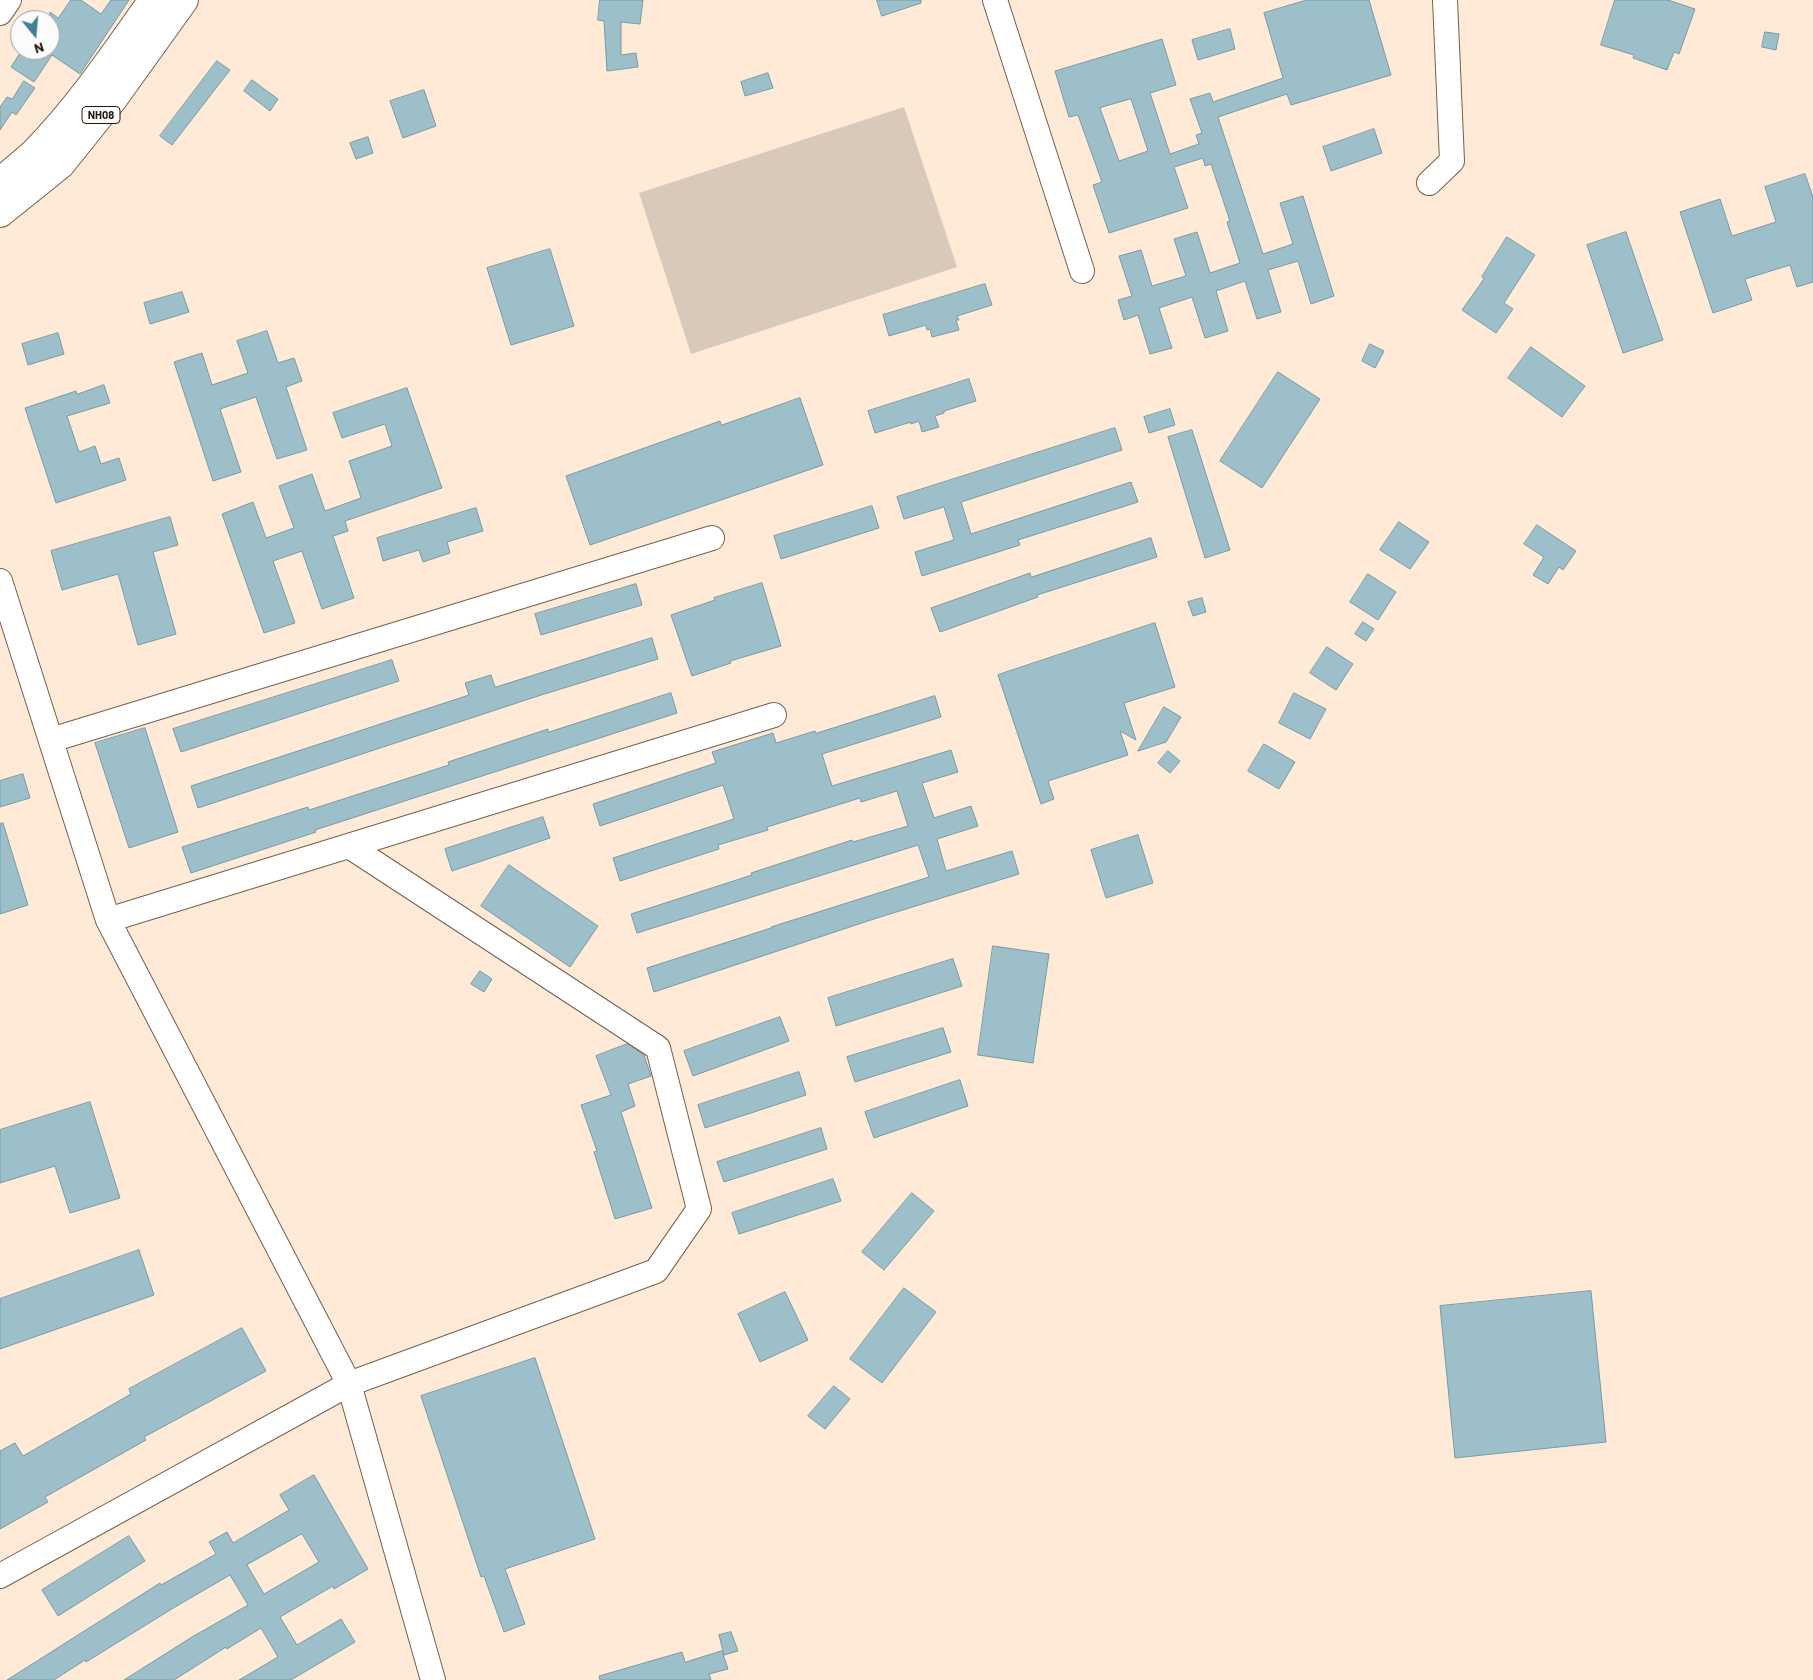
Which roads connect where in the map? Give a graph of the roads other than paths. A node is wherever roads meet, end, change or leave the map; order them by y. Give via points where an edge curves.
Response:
1 (9, 0) edge
2 (153, 0) edge
3 (184, 0) edge
4 (995, 0) edge
5 (1445, 0) edge
6 (0, 13) edge
7 (0, 182) edge
8 (1429, 183) dead end
9 (0, 213) edge
10 (1082, 271) dead end
11 (712, 538) dead end
12 (0, 581) edge
13 (774, 715) dead end
14 (51, 740) junction
15 (349, 846) junction
16 (108, 920) junction
17 (349, 1384) junction
18 (0, 1576) edge
19 (433, 1680) edge

1 - 6 street
2 - 7 highway, NH08 via 104,70 63,120
3 - 9 highway, NH08 via 113,100 61,164
4 - 10 street
5 - 8 street via 1452,161
11 - 14 street
12 - 14 street
13 - 15 street
14 - 16 street
15 - 16 street
15 - 17 street via 658,1048 699,1209 656,1271
16 - 17 street
17 - 18 street
17 - 19 street

